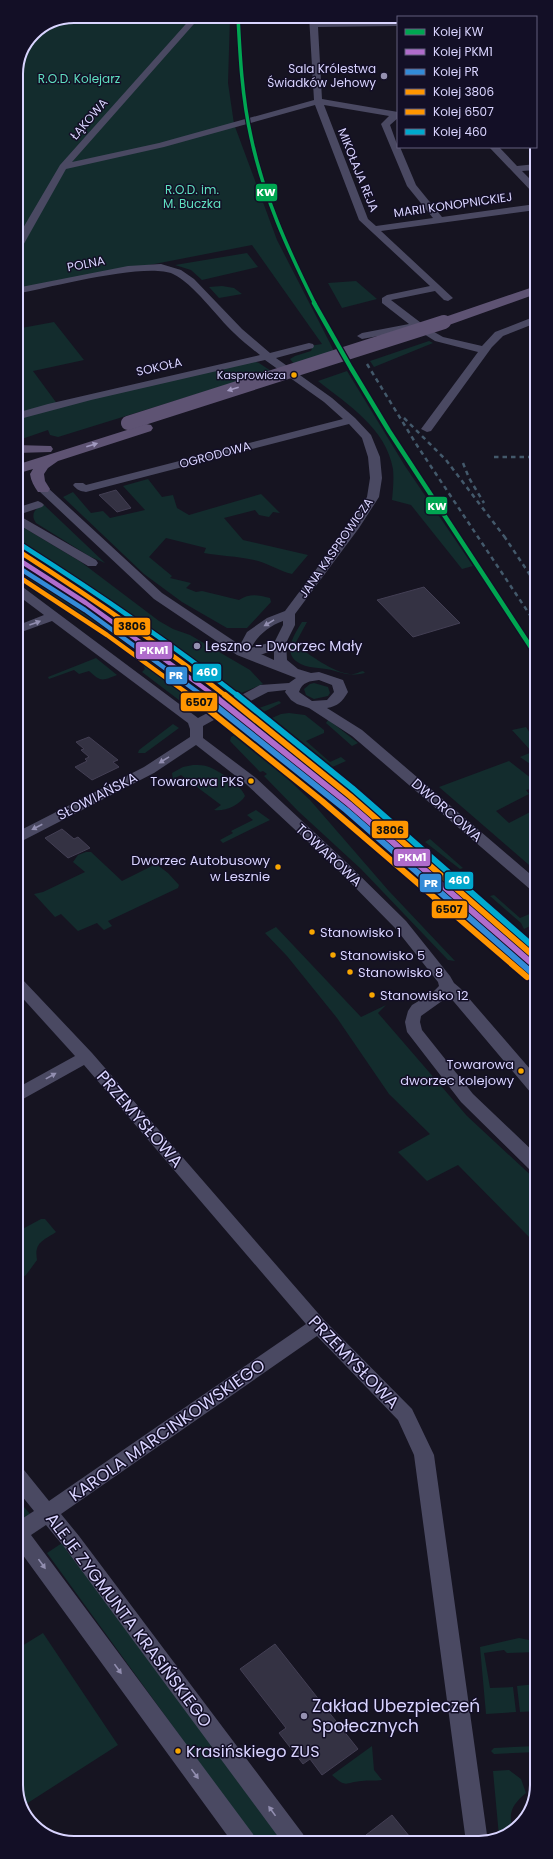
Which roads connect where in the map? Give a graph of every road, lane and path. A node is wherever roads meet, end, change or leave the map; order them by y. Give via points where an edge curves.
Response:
1 (191, 23) edge
2 (313, 23) edge
3 (318, 101) junction
4 (397, 115) edge
5 (495, 148) edge
6 (63, 167) junction
7 (530, 168) edge
8 (516, 170) junction
9 (530, 184) edge
10 (530, 208) edge
11 (440, 220) junction
12 (373, 229) junction
13 (23, 237) edge
14 (161, 267) joint
15 (437, 288) junction
16 (23, 290) edge
17 (530, 292) edge
18 (448, 298) dead end
19 (530, 301) edge
20 (530, 321) edge
21 (449, 325) junction
22 (417, 326) junction
23 (362, 336) dead end
24 (309, 346) dead end
25 (484, 350) junction
26 (268, 357) junction
27 (23, 415) edge
28 (351, 420) junction
29 (427, 429) dead end
30 (23, 450) edge
31 (50, 453) junction
32 (23, 457) edge
33 (23, 466) edge
34 (23, 482) edge
35 (79, 485) dead end
36 (43, 489) junction
37 (38, 505) dead end
38 (23, 510) edge
39 (23, 522) edge
40 (92, 563) dead end
41 (23, 593) edge
42 (289, 614) junction
43 (54, 616) junction
44 (23, 627) edge
45 (213, 634) junction
46 (252, 635) junction
47 (280, 643) junction
48 (242, 652) junction
49 (292, 672) junction
50 (311, 676) junction
51 (293, 692) junction
52 (336, 700) junction
53 (314, 706) junction
54 (196, 732) junction
55 (357, 734) junction
56 (23, 834) edge
57 (530, 882) edge
58 (447, 986) junction
59 (23, 989) edge
60 (86, 1057) junction
61 (530, 1082) edge
62 (23, 1092) edge
63 (530, 1159) edge
64 (318, 1325) junction
65 (23, 1483) edge
66 (48, 1513) junction
67 (23, 1529) edge
68 (23, 1541) edge
69 (241, 1836) edge
70 (291, 1836) edge
71 (477, 1836) edge

1 - 6 street, ŁĄKOWA
2 - 3 street, MIKOŁAJA REJA
3 - 4 street
3 - 6 street via 161,145
3 - 12 street, MIKOŁAJA REJA via 364,220
4 - 11 street via 385,124 412,186
5 - 8 street
6 - 13 street, ŁĄKOWA
7 - 8 street
8 - 9 street
10 - 11 street, MARII KONOPNICKIEJ
11 - 12 street, MARII KONOPNICKIEJ
12 - 15 street, MIKOŁAJA REJA
14 - 16 street, POLNA via 128,269
14 - 26 street, JANA KASPROWICZA via 177,272 190,281 238,331
15 - 18 street, MIKOŁAJA REJA
15 - 22 street via 387,298 386,302
17 - 21 main road
19 - 21 main road
20 - 25 street via 499,334
21 - 31 main road
22 - 23 street
22 - 25 street via 439,340
24 - 26 street, SOKOŁA
25 - 29 street
26 - 27 street, SOKOŁA via 128,387
26 - 28 street, JANA KASPROWICZA via 328,400
28 - 35 street, OGRODOWA via 86,488
28 - 42 street, JANA KASPROWICZA via 367,437 374,457 376,478 373,497
30 - 31 main road
31 - 32 main road
31 - 33 main road
31 - 36 main road via 37,474
34 - 36 main road
36 - 45 street via 143,584
37 - 38 street
39 - 40 street
41 - 43 street, TOWAROWA
42 -> 46 street via 271,621
42 - 47 street, JANA KASPROWICZA via 289,625
44 -> 43 street
43 - 54 street, TOWAROWA via 186,715
45 - 46 street
45 - 48 street
46 - 48 street
47 - 48 street
47 - 49 street via 281,661
48 - 49 street via 258,656
48 - 51 street via 249,662
49 - 50 street
50 - 51 street via 300,680
50 - 52 street via 327,678 338,683 341,692
51 - 53 street via 304,704
51 - 54 street, SŁOWIAŃSKA via 284,694 261,691 207,718
52 - 53 street
52 - 55 street, DWORCOWA via 341,712
53 - 55 street, DWORCOWA
54 -> 56 street, SŁOWIAŃSKA via 149,770
54 - 58 street, TOWAROWA via 382,906 417,945
55 - 57 street, DWORCOWA
58 - 61 street, TOWAROWA via 455,992
58 - 63 street via 443,993 416,1011 412,1018 415,1032 467,1098
59 - 60 street, PRZEMYSŁOWA
62 -> 60 street
60 - 64 street, PRZEMYSŁOWA
64 - 66 street, KAROLA MARCINKOWSKIEGO
64 - 71 street, PRZEMYSŁOWA via 405,1415 424,1455
65 - 66 street, ALEJE ZYGMUNTA KRASIŃSKIEGO
66 - 67 street, KAROLA MARCINKOWSKIEGO
70 -> 66 street, ALEJE ZYGMUNTA KRASIŃSKIEGO via 77,1548
68 -> 69 street

